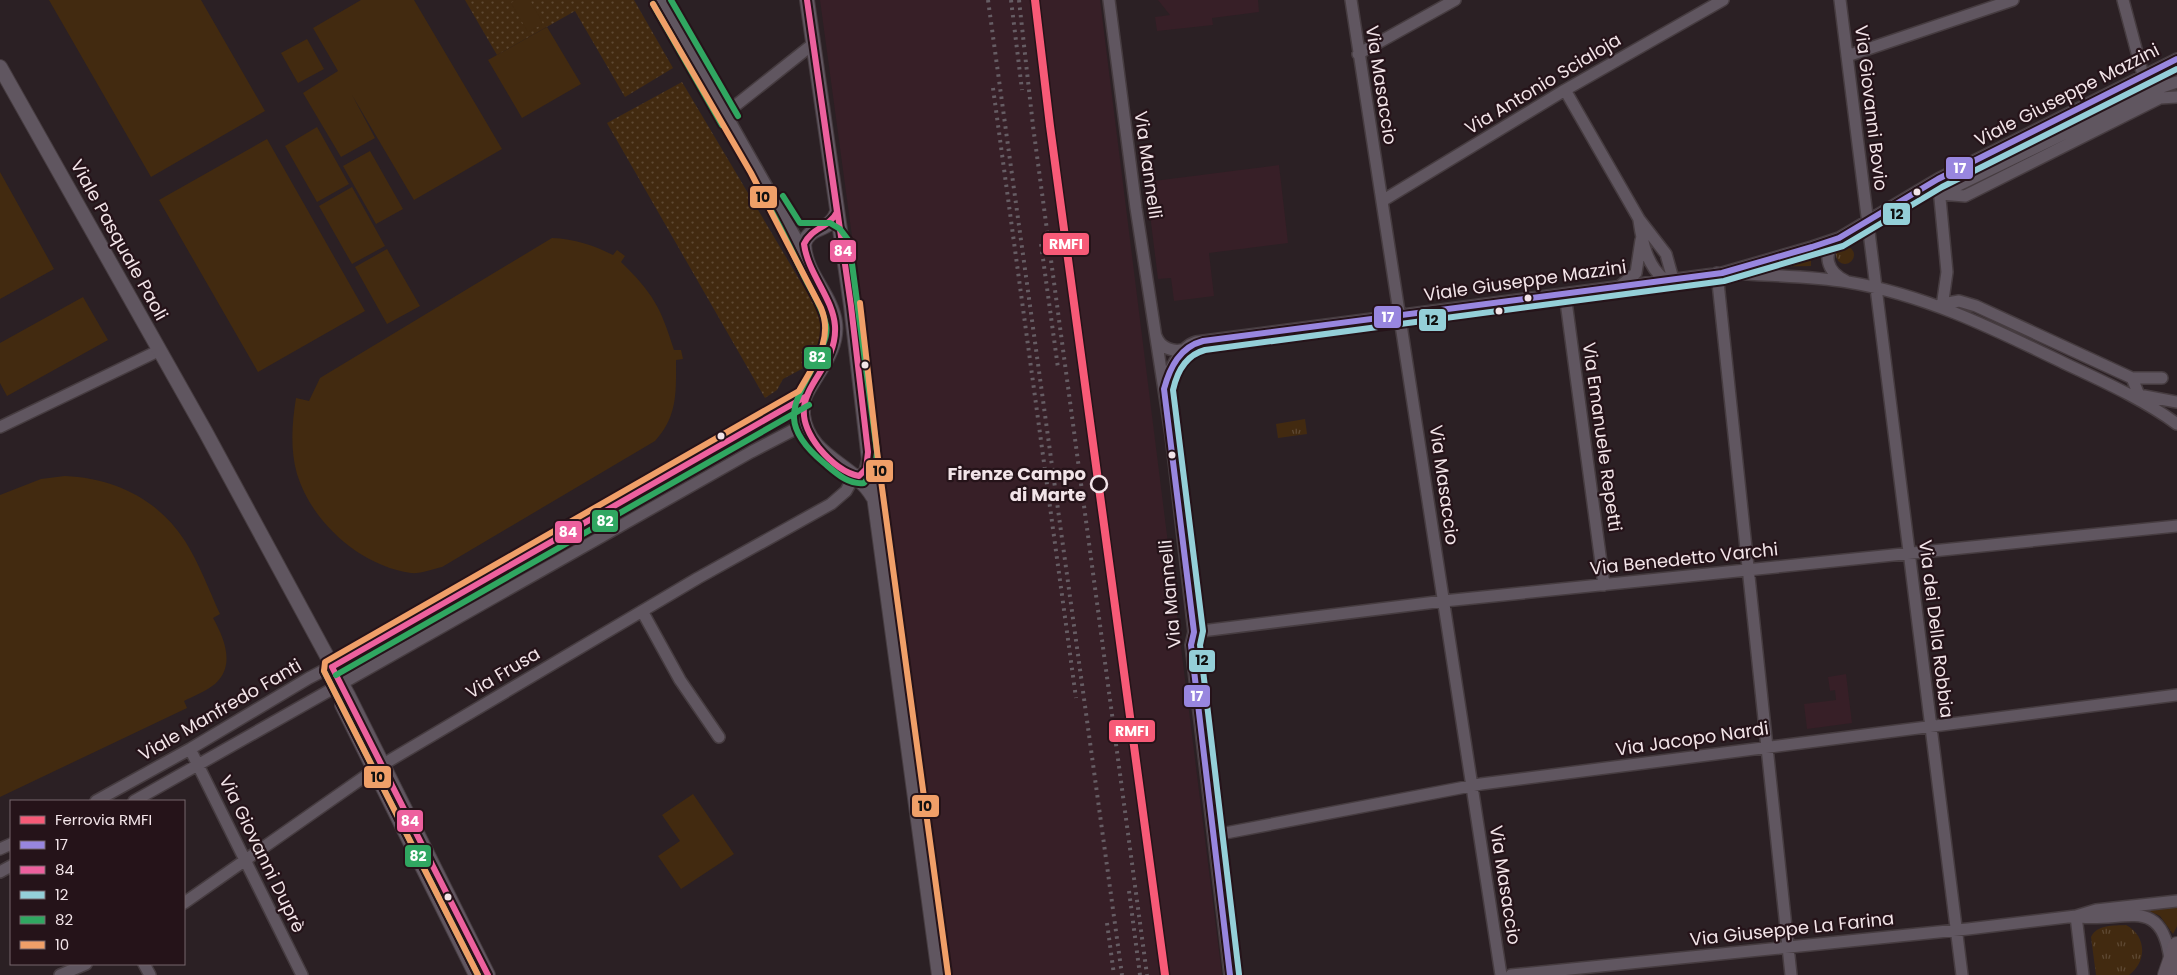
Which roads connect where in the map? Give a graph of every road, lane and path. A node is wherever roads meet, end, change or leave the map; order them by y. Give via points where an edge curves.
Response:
1 (661, 0) edge
2 (807, 0) edge
3 (1109, 0) edge
4 (1351, 0) edge
5 (1455, 0) edge
6 (1722, 0) edge
7 (1840, 0) edge
8 (2013, 0) edge
9 (2123, 0) edge
10 (813, 44) junction
11 (1358, 54) junction
12 (1847, 56) junction
13 (2177, 59) edge
14 (0, 67) edge
15 (2143, 75) junction
16 (2177, 82) edge
17 (1565, 90) junction
18 (2177, 98) edge
19 (726, 114) junction
20 (1938, 179) junction
21 (1940, 194) junction
22 (1382, 201) junction
23 (836, 212) junction
24 (1639, 219) junction
25 (1868, 221) junction
26 (791, 226) junction
27 (816, 230) junction
28 (1642, 238) junction
29 (1839, 238) junction
30 (841, 244) junction
31 (806, 256) junction
32 (1719, 273) junction
33 (1669, 280) junction
34 (1847, 282) junction
35 (1620, 286) junction
36 (1877, 288) junction
37 (1565, 294) junction
38 (1942, 307) junction
39 (1400, 315) junction
40 (1156, 335) junction
41 (1185, 349) junction
42 (160, 350) junction
43 (2132, 378) junction
44 (2162, 378) dead end
45 (2107, 383) junction
46 (1164, 390) junction
47 (2139, 395) junction
48 (805, 397) junction
49 (2177, 402) edge
50 (805, 424) junction
51 (2177, 424) edge
52 (0, 427) edge
53 (741, 434) junction
54 (751, 452) junction
55 (868, 452) junction
56 (855, 475) junction
57 (875, 500) junction
58 (600, 514) junction
59 (2177, 526) edge
60 (610, 532) junction
61 (1908, 554) junction
62 (1748, 570) junction
63 (1604, 584) junction
64 (1444, 601) junction
65 (642, 611) junction
66 (1194, 632) junction
67 (332, 667) junction
68 (341, 683) junction
69 (2177, 695) edge
70 (1930, 727) junction
71 (719, 737) dead end
72 (1766, 747) junction
73 (190, 749) junction
74 (198, 765) junction
75 (378, 768) junction
76 (1472, 785) junction
77 (98, 800) edge
78 (136, 800) edge
79 (1215, 835) junction
80 (245, 859) junction
81 (2177, 901) edge
82 (185, 902) edge
83 (2076, 916) junction
84 (1956, 930) junction
85 (1788, 946) junction
86 (2171, 961) edge
87 (84, 965) edge
88 (60, 975) edge
89 (302, 975) edge
90 (476, 975) edge
91 (488, 975) edge
92 (939, 975) edge
93 (1230, 975) edge
94 (1501, 975) edge
95 (1512, 975) edge
96 (1791, 975) edge
97 (1962, 975) edge
98 (2083, 975) edge

1 - 19 street
2 - 10 street
3 - 40 street, Via Mannelli
4 - 11 street, Via Masaccio
5 - 11 street
6 - 17 street, Via Antonio Scialoja
7 - 12 street, Via Giovanni Bovio
8 - 12 street
9 - 15 street
10 - 19 street
10 - 23 street
11 - 22 street, Via Masaccio
12 - 25 street, Via Giovanni Bovio
13 - 15 street, Viale Giuseppe Mazzini
14 - 42 street, Viale Pasquale Paoli
15 - 20 street, Viale Giuseppe Mazzini
16 - 21 street, Viale Giuseppe Mazzini
17 - 22 street, Via Antonio Scialoja
17 - 24 street
18 - 21 street via 2160,98 1965,196
19 - 26 street
20 - 21 street
20 - 25 street, Viale Giuseppe Mazzini
21 - 38 street via 1948,272
22 - 39 street, Via Masaccio
23 - 27 street via 831,224
23 - 30 street
24 - 28 street
24 - 33 street via 1666,254
25 - 29 street, Viale Giuseppe Mazzini
25 - 36 street
26 - 27 street via 800,232
26 - 31 street
27 - 30 street via 832,233
27 - 31 street via 805,241
28 - 33 street via 1654,272
28 - 35 street via 1636,273
29 - 32 street, Viale Giuseppe Mazzini
29 - 34 street via 1829,250 1827,261 1835,274
30 - 55 street
31 - 48 street via 830,308 835,330 827,358
32 - 33 street, Viale Giuseppe Mazzini
32 - 34 street, Viale Giuseppe Mazzini
32 - 62 street
33 - 35 street, Viale Giuseppe Mazzini
34 - 36 street, Viale Giuseppe Mazzini
35 - 37 street, Viale Giuseppe Mazzini
36 - 38 street, Viale Giuseppe Mazzini
36 - 61 street, Via dei Della Robbia
37 - 39 street, Viale Giuseppe Mazzini
37 - 63 street, Via Emanuele Repetti
38 - 43 street via 1959,301 1976,306
38 - 45 street, Viale Giuseppe Mazzini
39 - 41 street, Viale Giuseppe Mazzini via 1203,340
39 - 64 street, Via Masaccio
40 - 41 street via 1160,343 1171,350
40 - 46 street, Via Mannelli
41 - 46 street, Via Mannelli via 1168,374
42 - 52 street
42 - 67 street, Viale Pasquale Paoli
43 - 44 street
43 - 47 street
45 - 47 street
45 - 51 street
46 - 66 street, Via Mannelli
47 - 49 street
48 - 50 street
48 - 53 street, Viale Manfredo Fanti
50 - 54 street
50 - 56 street via 812,440 825,455
53 - 54 street
53 - 58 street, Viale Manfredo Fanti
54 - 60 street
55 - 56 street, Via Frusa via 865,471
55 - 57 street
56 - 57 street
56 - 65 street, Via Frusa via 846,491 831,504
57 - 92 street
58 - 60 street
58 - 67 street, Viale Manfredo Fanti
59 - 61 street, Via Benedetto Varchi
60 - 68 street
61 - 62 street, Via Benedetto Varchi
61 - 70 street, Via dei Della Robbia
62 - 63 street, Via Benedetto Varchi
62 - 72 street
63 - 64 street, Via Benedetto Varchi
64 - 66 street, Via Benedetto Varchi
64 - 76 street, Via Masaccio
65 - 71 street via 680,680
65 - 75 street, Via Frusa
66 - 79 street, Via Mannelli via 1191,645
67 - 68 street, Viale Pasquale Paoli
67 - 73 street, Viale Manfredo Fanti
68 - 74 street
68 - 75 street, Viale Pasquale Paoli
69 - 70 street, Via Jacopo Nardi
70 - 72 street, Via Jacopo Nardi
70 - 84 street, Via dei Della Robbia
72 - 76 street, Via Jacopo Nardi
72 - 85 street
73 - 74 street, Via Giovanni Duprè
73 - 77 street, Viale Manfredo Fanti
74 - 78 street
74 - 80 street, Via Giovanni Duprè
75 - 80 street, Via Frusa
75 - 90 street
75 - 91 street
76 - 79 street, Via Jacopo Nardi
76 - 94 street, Via Masaccio
79 - 93 street, Via Mannelli
80 - 82 street, Via Frusa
80 - 89 street, Via Giovanni Duprè
81 - 83 street via 2096,910
83 - 84 street, Via Giuseppe La Farina
83 - 86 street via 2097,919 2137,915 2149,918 2167,940
83 - 98 street
84 - 85 street, Via Giuseppe La Farina
84 - 97 street, Via dei Della Robbia
85 - 95 street, Via Giuseppe La Farina
85 - 96 street
87 - 88 street

